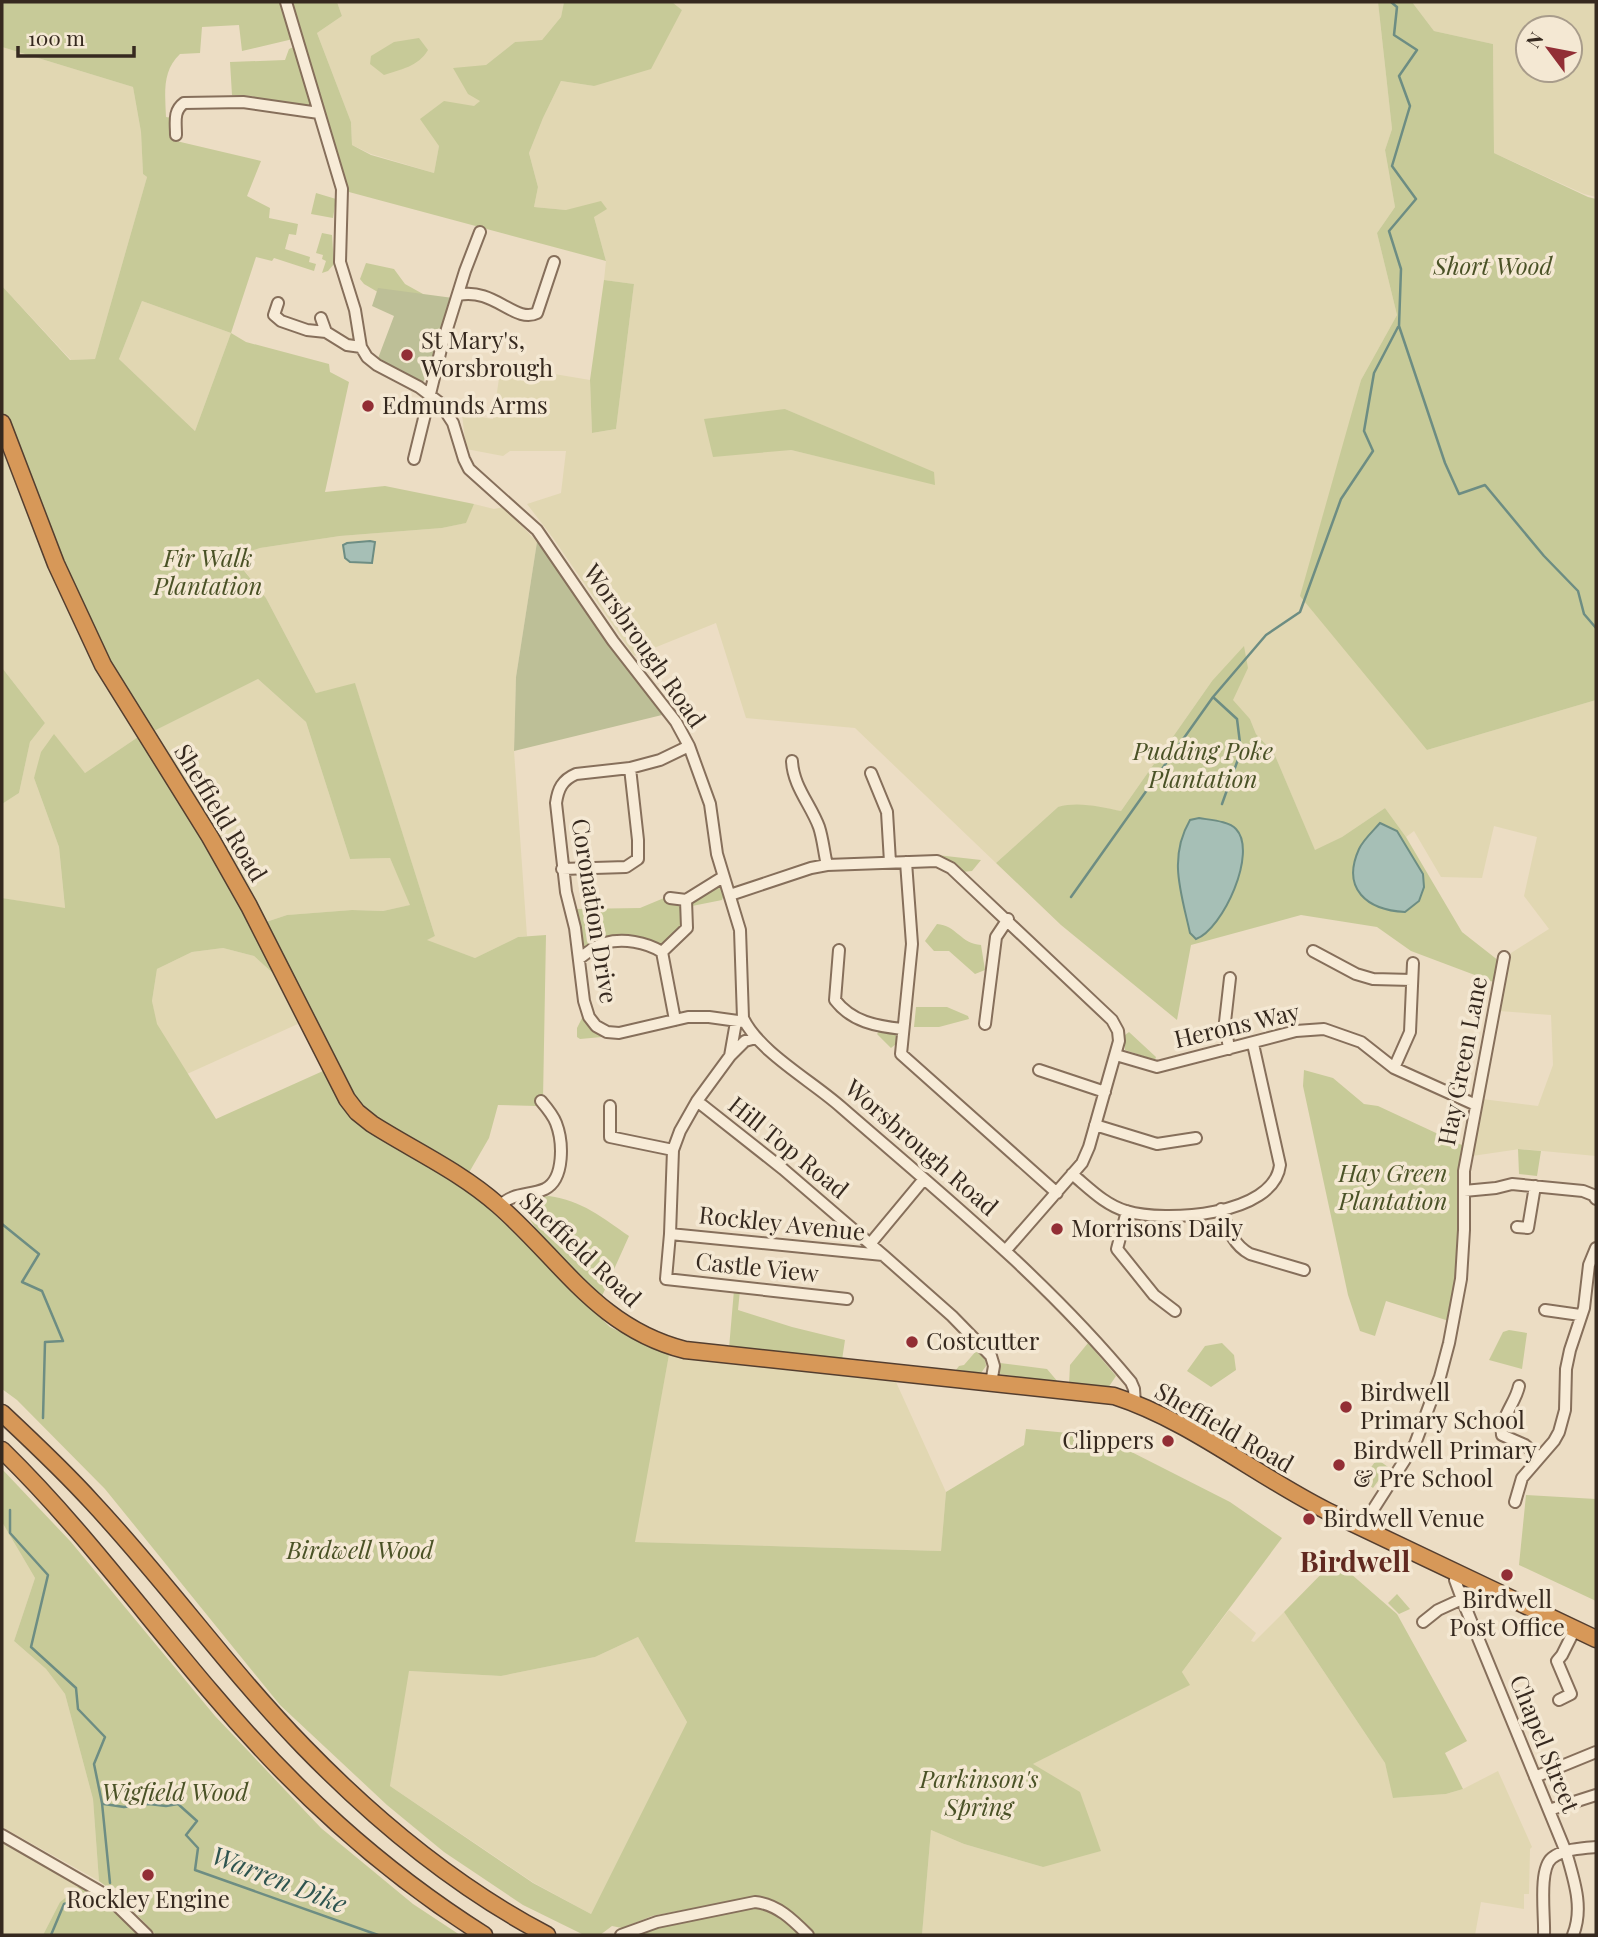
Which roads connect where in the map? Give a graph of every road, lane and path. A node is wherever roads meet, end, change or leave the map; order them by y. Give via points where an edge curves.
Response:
1 (286, 2) edge
2 (319, 113) junction
3 (176, 135) dead end
4 (480, 232) dead end
5 (554, 262) dead end
6 (458, 295) junction
7 (278, 303) dead end
8 (321, 318) dead end
9 (326, 332) junction
10 (361, 346) junction
11 (430, 395) junction
12 (2, 423) edge
13 (414, 459) dead end
14 (689, 746) junction
15 (792, 761) dead end
16 (630, 768) junction
17 (871, 773) dead end
18 (890, 862) junction
19 (906, 862) junction
20 (827, 865) junction
21 (562, 869) junction
22 (723, 877) junction
23 (730, 895) junction
24 (670, 898) dead end
25 (687, 900) junction
26 (1008, 919) junction
27 (839, 950) dead end
28 (1313, 951) dead end
29 (662, 952) junction
30 (1504, 957) dead end
31 (580, 958) junction
32 (1413, 963) dead end
33 (1230, 978) dead end
34 (1412, 980) junction
35 (675, 1020) junction
36 (741, 1022) junction
37 (985, 1024) dead end
38 (902, 1029) junction
39 (756, 1038) junction
40 (1253, 1044) junction
41 (1229, 1049) junction
42 (1116, 1055) junction
43 (730, 1056) junction
44 (1394, 1068) junction
45 (1039, 1070) dead end
46 (1105, 1092) junction
47 (541, 1101) dead end
48 (697, 1101) junction
49 (1476, 1105) junction
50 (610, 1106) dead end
51 (1095, 1125) junction
52 (1196, 1138) dead end
53 (673, 1150) junction
54 (1072, 1174) junction
55 (924, 1180) junction
56 (1535, 1186) junction
57 (1464, 1191) junction
58 (1057, 1193) junction
59 (1596, 1199) edge
60 (500, 1206) junction
61 (1221, 1209) junction
62 (1126, 1211) junction
63 (1517, 1227) dead end
64 (852, 1229) junction
65 (670, 1234) junction
66 (870, 1244) junction
67 (1596, 1248) edge
68 (1006, 1250) junction
69 (842, 1251) junction
70 (883, 1255) junction
71 (1304, 1270) dead end
72 (847, 1298) dead end
73 (1545, 1310) dead end
74 (1175, 1311) dead end
75 (1580, 1315) junction
76 (991, 1383) junction
77 (1519, 1386) dead end
78 (1135, 1403) junction
79 (2, 1413) edge
80 (2, 1450) edge
81 (1539, 1457) junction
82 (1515, 1502) dead end
83 (1362, 1527) junction
84 (1458, 1573) junction
85 (1462, 1599) junction
86 (1423, 1622) dead end
87 (1575, 1629) junction
88 (1596, 1639) edge
89 (1559, 1700) dead end
90 (1596, 1752) edge
91 (1535, 1777) junction
92 (1596, 1794) edge
93 (1549, 1810) junction
94 (2, 1835) edge
95 (1596, 1847) edge
96 (1566, 1852) junction
97 (544, 1934) edge
98 (147, 1935) edge
99 (484, 1935) edge
100 (621, 1935) edge
101 (808, 1935) edge
102 (1544, 1935) edge
103 (1573, 1935) edge

1 - 2 street
2 - 3 street via 243,102 184,103 176,115
2 - 10 street via 342,189 340,262
4 - 6 street
5 - 6 street via 537,313 531,316 515,313 482,294
6 - 11 street
7 - 9 street via 274,314 281,321
8 - 9 street
9 - 10 street via 348,345
10 - 11 street, Worsbrough Road via 377,365
11 - 13 street
11 - 14 street, Worsbrough Road via 453,423 469,469 537,530
12 - 60 highway, Sheffield Road via 56,564 103,665 210,838 340,1088 372,1124
14 - 16 street, Coronation Drive
14 - 22 street, Worsbrough Road via 710,804
15 - 20 street via 819,827
16 - 21 street, Coronation Drive via 576,774 561,785 556,803
16 - 21 street via 638,859 626,867
17 - 18 street via 887,812
18 - 19 street
18 - 20 street
19 - 26 street via 937,861 951,868
19 - 38 street via 912,944
20 - 23 street
21 - 31 street, Coronation Drive
22 - 23 street, Worsbrough Road
22 - 25 street
23 - 36 street, Worsbrough Road via 743,956
24 - 25 street
25 - 29 street via 687,928
26 - 37 street via 996,937
26 - 42 street via 1112,1020 1118,1031
27 - 38 street via 835,1000 866,1024
28 - 34 street via 1373,979
29 - 31 street via 623,941 603,943
29 - 35 street
30 - 49 street, Hay Green Lane
31 - 35 street, Coronation Drive via 584,1001 596,1026 620,1033
32 - 34 street
33 - 41 street via 1225,1022
34 - 44 street via 1410,1032
35 - 36 street, Coronation Drive via 709,1017
36 - 39 street, Worsbrough Road
36 - 43 street
38 - 58 street via 905,1060
39 - 43 street via 745,1041
39 - 55 street, Worsbrough Road
40 - 41 street, Herons Way
40 - 44 street, Herons Way via 1296,1031 1324,1029 1361,1042
40 - 61 street via 1279,1172 1269,1188 1250,1201
41 - 42 street, Herons Way via 1157,1067
42 - 46 street
43 - 48 street
44 - 49 street, Herons Way
45 - 46 street
46 - 51 street
47 - 60 street via 561,1137 556,1179 547,1188 512,1197
48 - 53 street
48 - 64 street, Hill Top Road
49 - 57 street, Hay Green Lane
50 - 53 street via 610,1137
51 - 52 street via 1157,1143
51 - 54 street via 1082,1163
53 - 65 street
54 - 58 street
54 - 62 street
55 - 66 street
55 - 68 street, Worsbrough Road
56 - 57 street via 1512,1184
56 - 59 street via 1583,1191
56 - 63 street via 1528,1228
57 - 83 street, Hay Green Lane via 1461,1279 1440,1377 1415,1444
58 - 68 street
60 - 76 highway, Sheffield Road via 596,1301 652,1340 738,1357
61 - 62 street via 1170,1216
61 - 71 street via 1233,1241 1242,1250
62 - 74 street via 1117,1249 1154,1295
64 - 66 street, Hill Top Road
64 - 69 street via 853,1238
65 - 69 street, Rockley Avenue
65 - 72 street, Castle View via 666,1279
66 - 70 street, Hill Top Road
67 - 75 street
68 - 78 street, Worsbrough Road via 1091,1334 1131,1382
69 - 70 street, Rockley Avenue
70 - 76 street, Rockley Avenue via 991,1356
73 - 75 street
75 - 81 street via 1566,1369 1565,1410 1554,1441
76 - 78 highway, Sheffield Road via 1114,1396
77 - 81 street via 1501,1427 1502,1435
78 - 83 highway, Sheffield Road
79 - 97 highway via 94,1503 252,1691 336,1779 412,1845
80 - 99 highway via 300,1789 371,1855
81 - 82 street via 1522,1478
83 - 84 highway, Sheffield Road
84 - 85 street, Chapel Street via 1455,1580
84 - 87 highway, Sheffield Road
85 - 86 street
85 - 91 street, Chapel Street
87 - 88 highway, Sheffield Road
87 - 89 street via 1557,1661 1571,1694
90 - 91 street
91 - 93 street, Chapel Street
92 - 93 street
93 - 96 street, Chapel Street
94 - 98 street via 117,1905
95 - 96 street
96 - 102 street via 1548,1862 1543,1885
96 - 103 street, Chapel Street via 1579,1914
100 - 101 street via 657,1922 755,1902 781,1911

